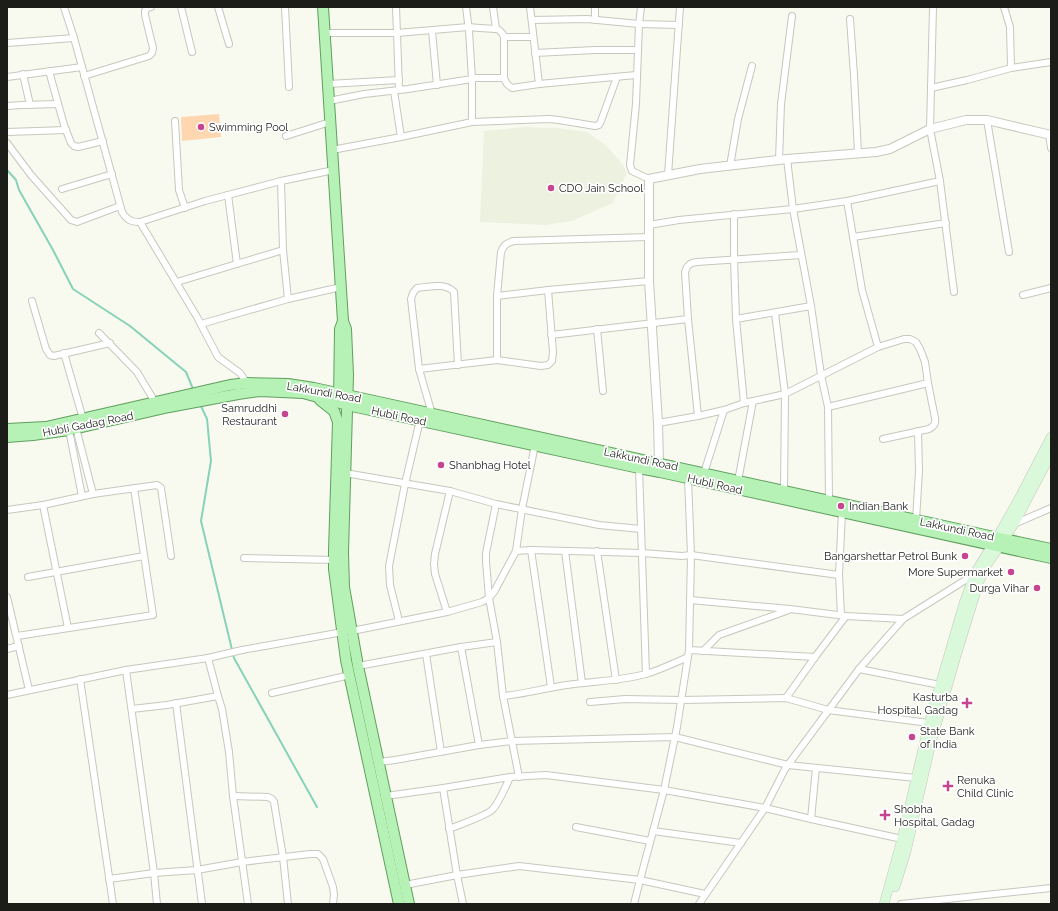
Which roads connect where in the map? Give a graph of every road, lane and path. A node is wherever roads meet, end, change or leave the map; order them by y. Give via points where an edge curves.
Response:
1 (64, 7) edge
2 (151, 7) edge
3 (181, 7) edge
4 (218, 7) edge
5 (285, 7) edge
6 (323, 7) edge
7 (396, 7) edge
8 (466, 7) edge
9 (494, 7) edge
10 (530, 7) edge
11 (595, 7) edge
12 (641, 7) edge
13 (680, 7) edge
14 (933, 7) edge
15 (1004, 7) edge
16 (792, 16) dead end
17 (850, 19) dead end
18 (532, 20) junction
19 (595, 20) junction
20 (639, 24) junction
21 (679, 26) junction
22 (468, 27) junction
23 (496, 29) junction
24 (432, 30) junction
25 (326, 33) junction
26 (397, 33) junction
27 (504, 37) junction
28 (533, 37) junction
29 (74, 38) junction
30 (7, 43) edge
31 (229, 44) dead end
32 (637, 50) junction
33 (192, 52) dead end
34 (535, 53) junction
35 (1051, 62) edge
36 (752, 66) dead end
37 (82, 67) junction
38 (1011, 68) junction
39 (49, 71) junction
40 (23, 74) junction
41 (636, 75) junction
42 (84, 76) junction
43 (7, 77) edge
44 (617, 77) junction
45 (504, 78) junction
46 (472, 79) junction
47 (399, 80) junction
48 (328, 84) junction
49 (539, 84) junction
50 (437, 85) junction
51 (289, 87) dead end
52 (931, 88) junction
53 (396, 91) junction
54 (329, 101) junction
55 (58, 104) junction
56 (30, 105) junction
57 (7, 106) edge
58 (987, 120) junction
59 (176, 121) dead end
60 (330, 122) junction
61 (472, 122) junction
62 (930, 129) junction
63 (66, 130) junction
64 (7, 132) edge
65 (1050, 134) edge
66 (286, 136) dead end
67 (401, 137) junction
68 (102, 141) junction
69 (7, 143) edge
70 (1051, 148) edge
71 (332, 150) junction
72 (858, 153) junction
73 (787, 159) junction
74 (778, 160) junction
75 (730, 166) junction
76 (334, 170) junction
77 (112, 174) junction
78 (668, 176) junction
79 (648, 179) junction
80 (281, 181) junction
81 (940, 181) junction
82 (62, 189) dead end
83 (228, 195) junction
84 (847, 201) junction
85 (120, 206) junction
86 (184, 208) junction
87 (793, 208) junction
88 (734, 214) junction
89 (140, 222) junction
90 (946, 224) junction
91 (649, 225) junction
92 (649, 237) junction
93 (853, 237) junction
94 (283, 250) junction
95 (1009, 252) dead end
96 (801, 255) junction
97 (734, 259) junction
98 (237, 264) junction
99 (649, 281) junction
100 (177, 282) junction
101 (341, 287) junction
102 (1051, 288) edge
103 (548, 290) junction
104 (954, 292) dead end
105 (1023, 295) dead end
106 (496, 296) junction
107 (288, 299) junction
108 (32, 301) dead end
109 (811, 306) junction
110 (775, 312) junction
111 (688, 319) junction
112 (736, 319) junction
113 (651, 323) junction
114 (201, 324) junction
115 (597, 329) junction
116 (99, 333) dead end
117 (551, 335) junction
118 (110, 343) junction
119 (878, 347) junction
120 (64, 353) junction
121 (497, 360) junction
122 (458, 364) junction
123 (419, 370) junction
124 (344, 375) junction
125 (821, 376) junction
126 (247, 383) junction
127 (928, 384) junction
128 (603, 391) dead end
129 (318, 393) junction
130 (238, 394) joint
131 (785, 394) junction
132 (174, 398) joint
133 (344, 399) junction
134 (753, 401) junction
135 (155, 402) junction
136 (744, 403) junction
137 (366, 404) junction
138 (828, 406) junction
139 (724, 410) junction
140 (432, 414) junction
141 (698, 416) junction
142 (83, 419) junction
143 (420, 420) junction
144 (342, 422) junction
145 (658, 423) junction
146 (7, 429) edge
147 (72, 429) junction
148 (918, 431) junction
149 (7, 437) edge
150 (1051, 437) edge
151 (883, 439) dead end
152 (535, 445) junction
153 (1051, 454) edge
154 (659, 463) junction
155 (639, 468) junction
156 (346, 473) junction
157 (704, 473) junction
158 (688, 478) junction
159 (738, 481) junction
160 (405, 484) junction
161 (134, 488) junction
162 (450, 491) junction
163 (784, 491) junction
164 (93, 494) junction
165 (82, 496) junction
166 (828, 501) junction
167 (496, 504) junction
168 (43, 505) junction
169 (1051, 508) edge
170 (522, 509) junction
171 (7, 510) edge
172 (842, 512) junction
173 (916, 520) junction
174 (1014, 524) junction
175 (641, 529) junction
176 (999, 542) junction
177 (1051, 549) edge
178 (531, 550) junction
179 (516, 551) junction
180 (565, 551) junction
181 (597, 552) junction
182 (642, 553) junction
183 (144, 556) junction
184 (171, 556) dead end
185 (691, 556) junction
186 (244, 558) dead end
187 (1051, 558) edge
188 (334, 560) junction
189 (56, 572) junction
190 (975, 574) junction
191 (839, 575) junction
192 (28, 577) dead end
193 (7, 597) edge
194 (489, 598) junction
195 (690, 600) junction
196 (790, 610) junction
197 (447, 612) junction
198 (844, 616) junction
199 (903, 618) junction
200 (399, 621) junction
201 (68, 628) junction
202 (348, 632) junction
203 (17, 636) junction
204 (497, 642) junction
205 (19, 646) junction
206 (461, 647) junction
207 (7, 649) edge
208 (703, 651) junction
209 (426, 654) junction
210 (689, 654) junction
211 (815, 657) junction
212 (208, 658) junction
213 (358, 666) junction
214 (126, 670) junction
215 (859, 670) junction
216 (646, 674) junction
217 (350, 675) junction
218 (80, 680) junction
219 (616, 680) junction
220 (582, 683) junction
221 (940, 686) junction
222 (551, 687) junction
223 (28, 690) junction
224 (272, 693) dead end
225 (7, 694) edge
226 (218, 696) junction
227 (503, 696) junction
228 (786, 698) junction
229 (682, 700) junction
230 (590, 702) dead end
231 (176, 704) junction
232 (132, 709) junction
233 (828, 710) junction
234 (929, 723) junction
235 (675, 737) junction
236 (512, 741) junction
237 (479, 745) junction
238 (441, 752) junction
239 (379, 762) junction
240 (788, 765) junction
241 (816, 768) junction
242 (510, 777) junction
243 (519, 777) junction
244 (916, 778) junction
245 (443, 788) junction
246 (664, 790) junction
247 (233, 796) junction
248 (386, 796) junction
249 (765, 808) junction
250 (811, 819) junction
251 (576, 827) dead end
252 (449, 829) junction
253 (653, 831) junction
254 (902, 839) junction
255 (650, 841) junction
256 (741, 843) junction
257 (283, 857) junction
258 (242, 862) junction
259 (197, 870) junction
260 (154, 873) junction
261 (457, 875) junction
262 (109, 879) junction
263 (640, 880) junction
264 (405, 885) junction
265 (1051, 888) edge
266 (705, 894) junction
267 (113, 904) edge
268 (158, 904) edge
269 (202, 904) edge
270 (248, 904) edge
271 (288, 904) edge
272 (333, 904) edge
273 (399, 904) edge
274 (409, 904) edge
275 (463, 904) edge
276 (634, 904) edge
277 (699, 904) edge
278 (884, 904) edge
279 (891, 904) edge
280 (901, 904) edge

1 - 29 street
2 - 42 street via 147,8 145,15 152,53
3 - 33 street
4 - 31 street
5 - 51 street
6 - 25 main road
7 - 26 street
8 - 22 street
9 - 23 street
10 - 18 street
11 - 19 street
12 - 20 street
13 - 21 street
14 - 52 street
15 - 38 street via 1010,27
16 - 74 street via 781,104
17 - 72 street
18 - 19 street
18 - 28 street
19 - 20 street
20 - 21 street
20 - 32 street
21 - 78 street
22 - 23 street
22 - 24 street
22 - 46 street
23 - 27 street
24 - 26 street
24 - 50 street
25 - 26 street
25 - 48 main road
26 - 47 street
27 - 28 street
27 - 45 street
28 - 34 street
29 - 30 street
29 - 37 street
32 - 34 street
32 - 41 street
34 - 49 street
35 - 38 street
36 - 75 street via 738,119
37 - 39 street
37 - 42 street
38 - 52 street
39 - 40 street
39 - 55 street
40 - 43 street
40 - 56 street
41 - 44 street
41 - 79 street via 630,165 632,171
42 - 68 street
44 - 49 street
44 - 61 street via 601,121 595,126 549,119
45 - 46 street
45 - 49 street via 512,88
46 - 50 street
46 - 61 street
47 - 48 street
47 - 53 street
48 - 54 main road
50 - 53 street
52 - 62 street
53 - 54 street
53 - 67 street
54 - 60 main road
55 - 56 street
55 - 63 street
56 - 57 street
58 - 62 street via 966,120
58 - 65 street
58 - 95 street
59 - 86 street via 178,190
60 - 66 street
60 - 71 main road
61 - 67 street
62 - 72 street via 890,149
62 - 81 street
63 - 64 street
63 - 68 street via 74,146
65 - 70 street
67 - 71 street
68 - 77 street
69 - 85 street via 71,220 77,222
71 - 76 main road
72 - 73 street
73 - 74 street
73 - 87 street
74 - 75 street
75 - 78 street
76 - 80 street
76 - 101 main road
77 - 82 street
77 - 85 street
78 - 79 street
79 - 91 street
80 - 83 street
80 - 94 street
81 - 84 street
81 - 90 street
83 - 86 street
83 - 98 street
84 - 87 street
84 - 93 street
85 - 89 street via 126,218 132,222
86 - 89 street
87 - 88 street
87 - 96 street
88 - 91 street
88 - 97 street
89 - 100 street
90 - 93 street
90 - 104 street
91 - 92 street
92 - 99 street
92 - 106 street via 507,243 501,252
93 - 119 street via 862,290
94 - 98 street
94 - 107 street
96 - 97 street
96 - 109 street
97 - 111 street via 691,263 687,267 685,272
97 - 112 street
98 - 100 street
99 - 103 street
99 - 113 street
100 - 114 street
101 - 107 street
101 - 124 main road via 343,321 340,329
102 - 105 street
103 - 106 street
103 - 117 street
106 - 121 street
107 - 114 street
108 - 120 street via 48,352 54,356
109 - 110 street
109 - 125 street
110 - 112 street
110 - 131 street
111 - 113 street
111 - 141 street
112 - 136 street
113 - 115 street
113 - 145 street
114 - 126 street via 218,357 240,373
115 - 117 street
115 - 128 street
116 - 118 street
117 - 121 street via 552,361 548,365
118 - 120 street
118 - 135 street via 137,372
119 - 125 street
119 - 127 street via 904,339 916,342 925,362
120 - 142 street
121 - 122 street
122 - 123 street
122 - 123 street via 454,292 444,286 417,288 411,299
123 - 140 street
124 - 129 main road
124 - 133 main road
124 - 137 main road via 358,390
125 - 131 street
125 - 138 street
126 - 129 main road, Lakkundi Road via 288,384
126 - 132 main road, Lakkundi Road
127 - 138 street
127 - 148 street via 936,423 929,429
129 - 130 main road, Hubli Road via 260,391
129 - 133 main road, Hubli Road
129 - 144 main road
130 - 147 main road, Hubli Gadag Road
131 - 134 street
131 - 163 street
132 - 135 main road, Hubli Gadag Road
133 - 137 main road, Hubli Road
133 - 144 main road
134 - 136 street
134 - 159 street
135 - 142 main road, Hubli Gadag Road
136 - 139 street
137 - 140 main road, Lakkundi Road
137 - 143 main road, Hubli Road
137 - 144 main road
138 - 166 street
139 - 141 street
139 - 157 street
140 - 154 main road, Lakkundi Road
141 - 145 street
142 - 146 main road, Hubli Gadag Road via 46,427
143 - 152 main road, Hubli Road
143 - 160 street
144 - 156 main road
144 - 188 main road
145 - 154 street
147 - 149 main road, Hubli Gadag Road
147 - 164 street
147 - 165 street
148 - 151 street
148 - 173 street
150 - 176 main road
152 - 155 main road, Hubli Road
152 - 170 street
153 - 174 main road
154 - 157 main road, Lakkundi Road
155 - 158 main road, Hubli Road
155 - 175 street
156 - 160 street
156 - 202 main road via 343,569
157 - 159 main road, Lakkundi Road
158 - 172 main road, Hubli Road
158 - 185 street
159 - 163 main road, Lakkundi Road
160 - 162 street
160 - 200 street via 389,566 390,585
161 - 164 street
161 - 183 street
161 - 184 street via 157,485 161,488
162 - 167 street
162 - 197 street via 434,564
163 - 166 main road, Lakkundi Road
164 - 165 street
165 - 168 street
166 - 173 main road, Lakkundi Road
167 - 170 street
167 - 194 street via 486,553
168 - 171 street
168 - 189 street
169 - 174 street
170 - 175 street via 599,525
170 - 179 street
172 - 176 main road, Hubli Road
172 - 191 street
173 - 176 main road, Lakkundi Road
174 - 176 main road
175 - 182 street
176 - 177 main road, Lakkundi Road
176 - 187 main road, Hubli Road
176 - 190 main road
176 - 279 main road via 978,582 958,648 931,743 906,852
178 - 179 street
178 - 180 street
178 - 222 street
179 - 194 street
180 - 181 street
180 - 220 street
181 - 182 street
181 - 219 street
182 - 185 street
182 - 216 street
183 - 189 street
183 - 201 street via 154,615
185 - 191 street
185 - 195 street
186 - 188 street
188 - 202 main road
189 - 192 street
189 - 201 street
190 - 199 street
190 - 221 main road
191 - 198 street
193 - 203 street
194 - 197 street
194 - 204 street
195 - 196 street
195 - 210 street
196 - 198 street
196 - 208 street via 719,635
197 - 200 street
198 - 199 street
198 - 211 street
199 - 215 street
200 - 202 street
201 - 203 street
202 - 212 street
202 - 213 main road
202 - 217 main road via 346,660
203 - 205 street
204 - 206 street
204 - 227 street
205 - 207 street
205 - 223 street
206 - 209 street
206 - 237 street
208 - 210 street
208 - 211 street
209 - 213 street
209 - 238 street
210 - 216 street via 668,666
210 - 229 street
211 - 228 street
212 - 214 street
212 - 226 street
213 - 239 main road
214 - 218 street
214 - 232 street
215 - 221 street
215 - 233 street
216 - 219 street
217 - 224 street
217 - 273 main road
218 - 223 street
218 - 262 street
219 - 220 street
220 - 222 street
221 - 234 main road
222 - 227 street
223 - 225 street
226 - 231 street
226 - 247 street via 229,752
227 - 236 street
228 - 229 street
228 - 233 street
229 - 230 street via 625,699
229 - 235 street
231 - 232 street
231 - 259 street
232 - 260 street
233 - 234 street
233 - 240 street
234 - 244 main road
235 - 236 street
235 - 240 street
235 - 246 street
236 - 237 street
236 - 243 street
237 - 238 street
238 - 239 street
239 - 248 main road
240 - 241 street
240 - 249 street
241 - 244 street
241 - 250 street
242 - 243 street
242 - 245 street
242 - 252 street via 492,810
243 - 246 street via 546,775
244 - 254 main road
245 - 248 street
245 - 252 street
246 - 249 street
246 - 253 street
247 - 257 street via 272,799
247 - 258 street
248 - 264 main road
249 - 250 street
249 - 256 street
250 - 254 street
251 - 255 street
252 - 261 street
253 - 255 street
253 - 256 street
254 - 278 main road
255 - 263 street
256 - 266 street
257 - 258 street
257 - 271 street
257 - 272 street via 318,854 333,887
258 - 259 street
258 - 270 street
259 - 260 street
259 - 269 street
260 - 262 street
260 - 268 street
261 - 263 street via 519,866
261 - 264 street
261 - 275 street
262 - 267 street
263 - 266 street
263 - 276 street
264 - 274 main road
265 - 280 street
266 - 277 street

